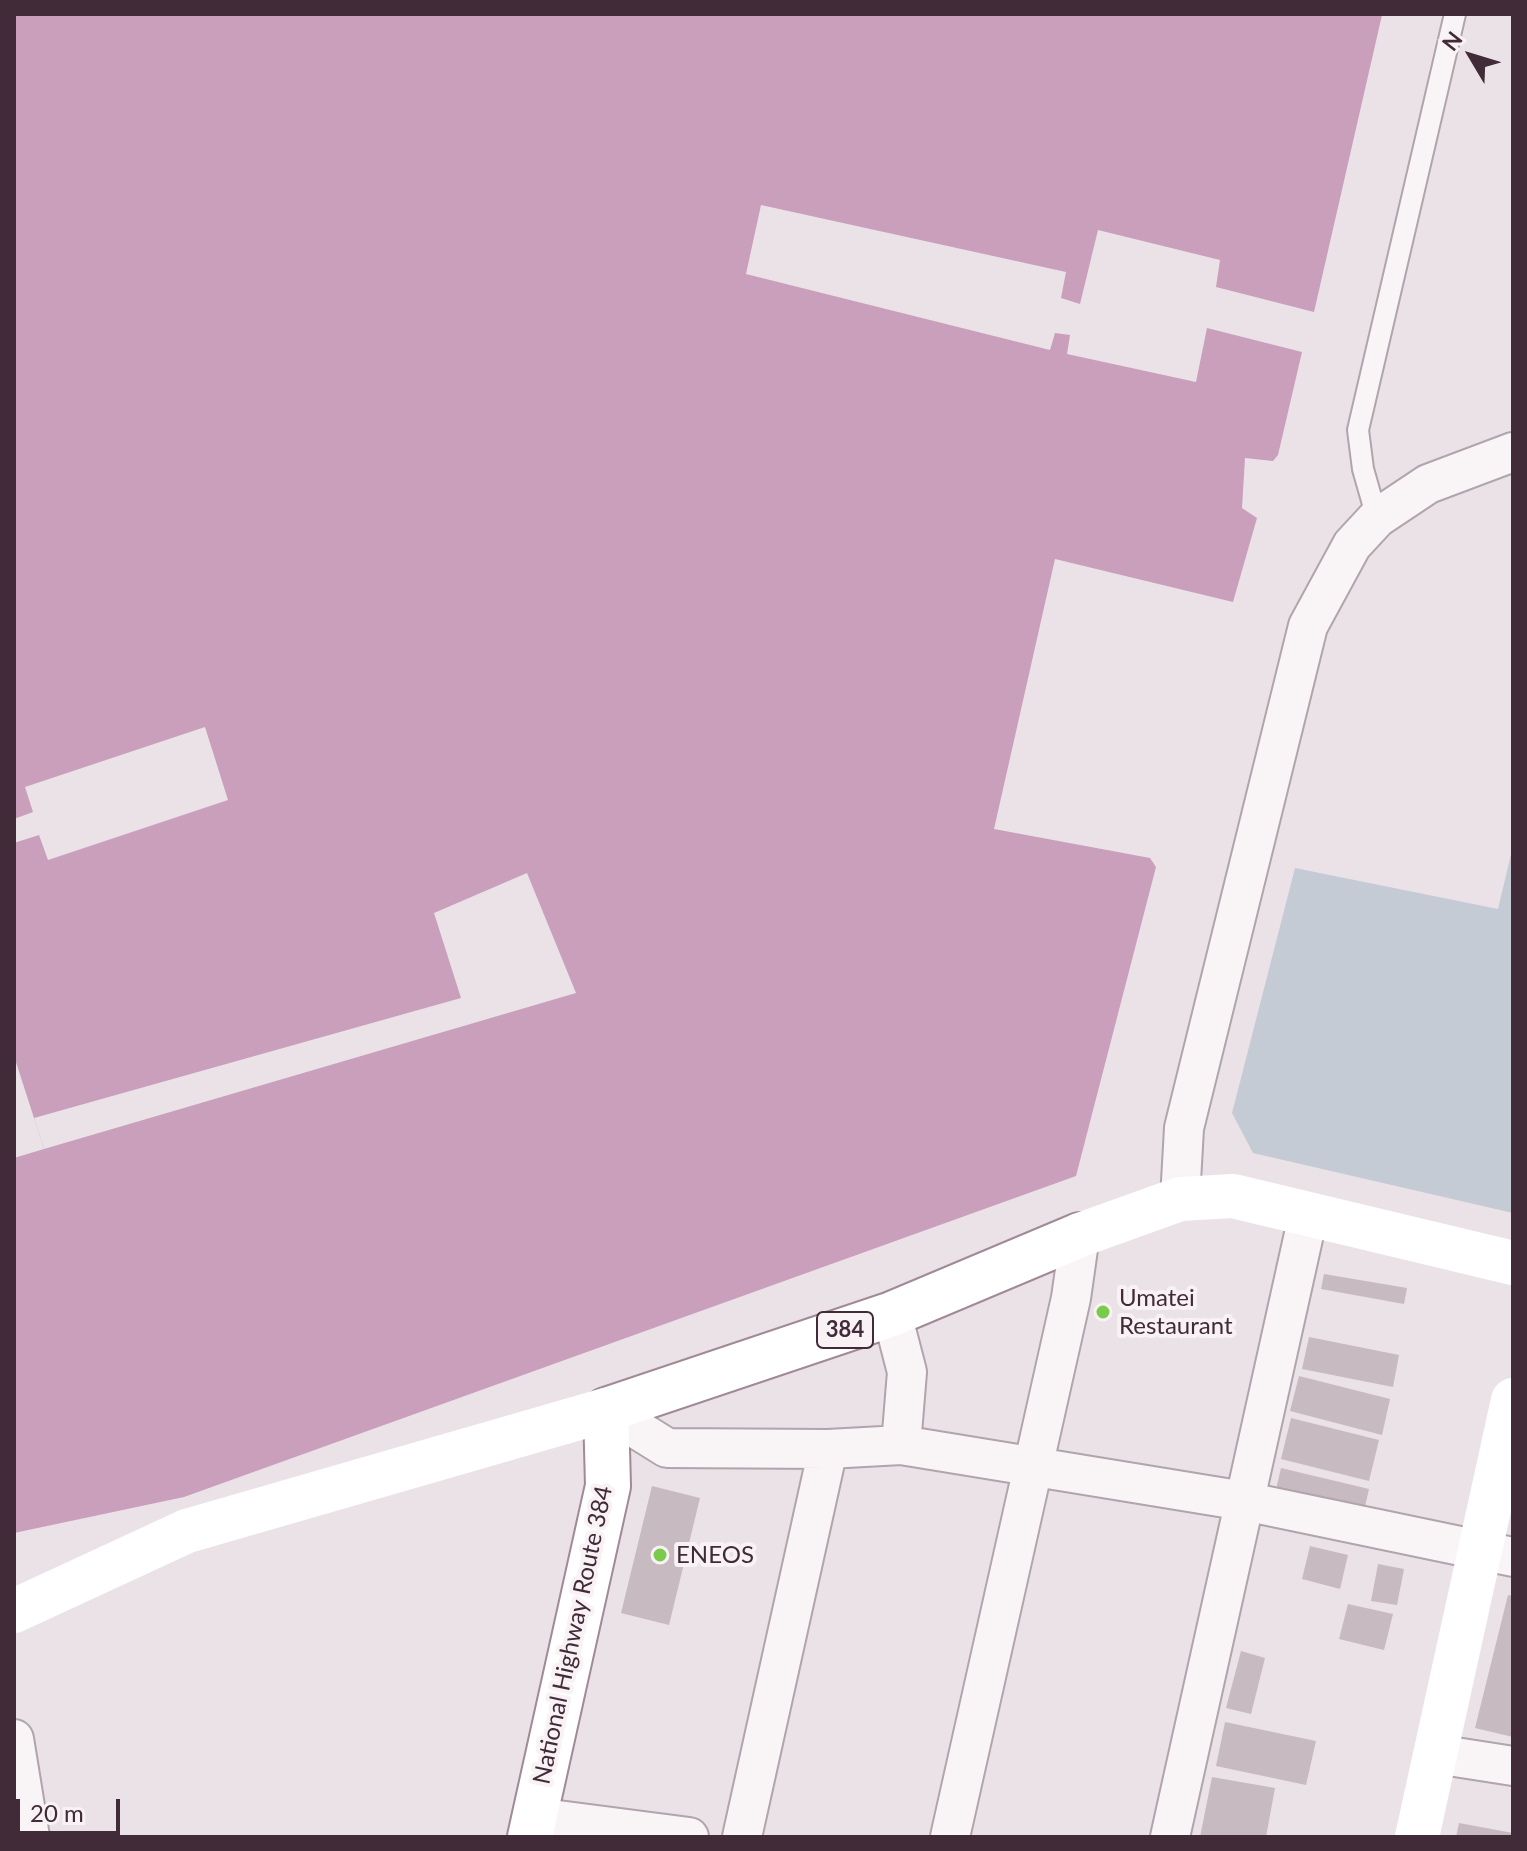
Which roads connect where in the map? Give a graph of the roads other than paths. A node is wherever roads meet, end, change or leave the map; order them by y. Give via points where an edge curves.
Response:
1 (1455, 14) edge
2 (1513, 452) edge
3 (1377, 518) junction
4 (1180, 1199) junction
5 (1308, 1216) junction
6 (1080, 1235) junction
7 (1513, 1263) edge
8 (892, 1314) junction
9 (1513, 1400) edge
10 (606, 1410) junction
11 (901, 1445) junction
12 (828, 1449) junction
13 (1031, 1465) junction
14 (1244, 1501) junction
15 (1497, 1553) edge
16 (14, 1611) edge
17 (14, 1739) edge
18 (1436, 1754) junction
19 (1513, 1766) edge
20 (533, 1827) edge
21 (30, 1837) edge
22 (689, 1837) edge
23 (742, 1837) edge
24 (950, 1837) edge
25 (1170, 1837) edge
26 (1417, 1837) edge

1 - 3 lane via 1358,430
2 - 3 street via 1428,484
3 - 4 street via 1352,545 1308,626 1184,1128
4 - 5 main road via 1233,1196
4 - 6 main road
5 - 7 main road
5 - 14 street
6 - 8 main road, 384
6 - 13 street via 1071,1298
8 - 10 main road, 384
8 - 11 street via 907,1372
9 - 15 main road
10 - 12 street via 667,1448
10 - 16 main road via 187,1531
10 - 20 main road, National Highway Route 384 via 608,1486
11 - 12 street
11 - 13 street
12 - 23 street
13 - 14 street
13 - 24 street
14 - 15 street
14 - 25 street
15 - 18 main road
17 - 21 street
18 - 19 street
18 - 26 main road
20 - 22 street

